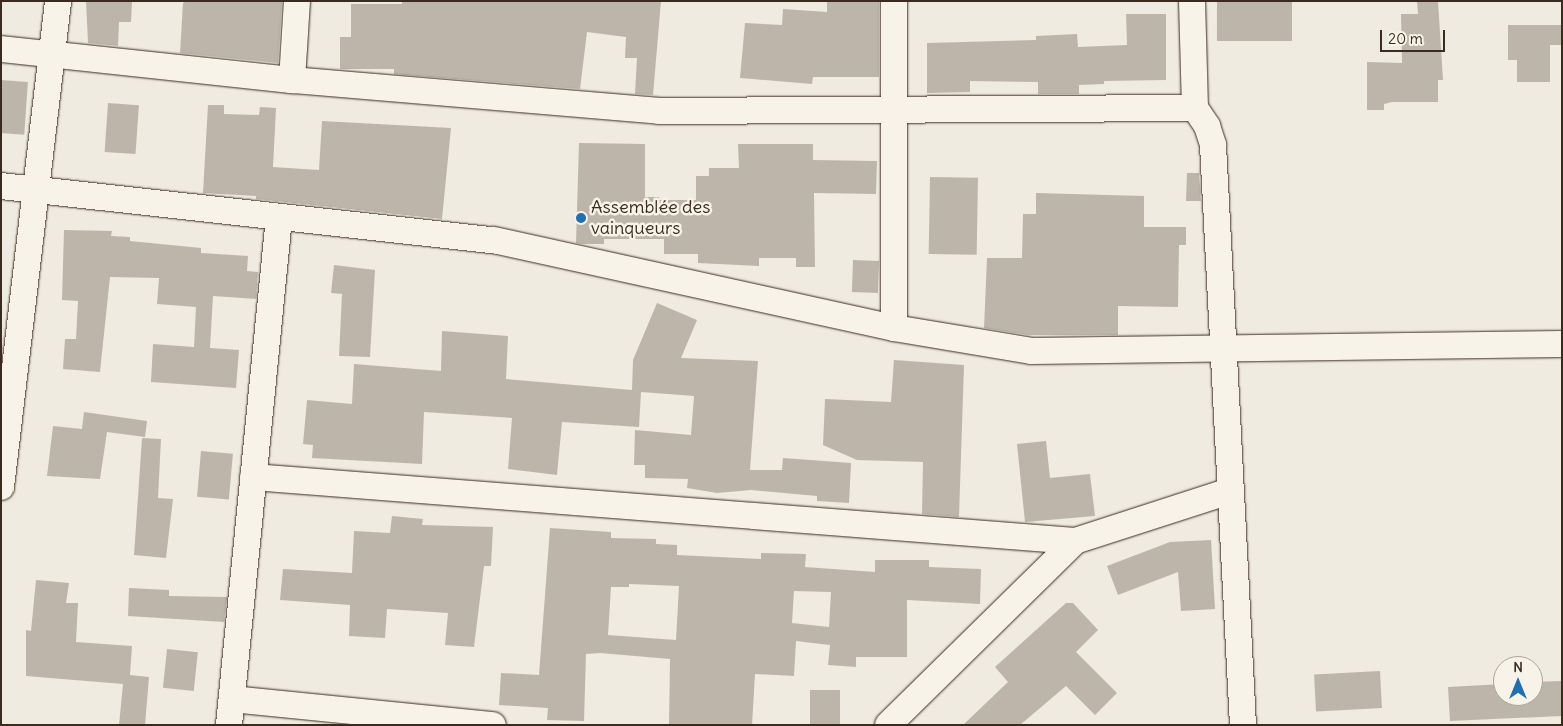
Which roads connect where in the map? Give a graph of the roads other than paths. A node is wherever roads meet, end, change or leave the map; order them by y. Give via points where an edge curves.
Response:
1 (58, 1) edge
2 (298, 1) edge
3 (894, 1) edge
4 (1192, 1) edge
5 (1, 49) edge
6 (53, 56) junction
7 (292, 80) junction
8 (1194, 108) junction
9 (894, 112) junction
10 (1, 186) edge
11 (36, 189) junction
12 (279, 218) junction
13 (894, 328) junction
14 (1562, 344) edge
15 (1221, 348) junction
16 (3, 450) edge
17 (253, 476) junction
18 (1, 487) edge
19 (1230, 491) junction
20 (1075, 541) junction
21 (232, 698) junction
22 (229, 725) edge
23 (493, 725) edge
24 (888, 725) edge
25 (1243, 725) edge

1 - 6 street
2 - 7 street
3 - 9 street
4 - 8 street
5 - 6 street
6 - 7 street
6 - 11 street
7 - 9 street via 659,111
8 - 9 street
8 - 15 street via 1207,126 1213,145
9 - 13 street
10 - 11 street
11 - 12 street
11 - 16 street
12 - 13 street via 494,240
12 - 17 street
13 - 15 street via 1031,351
14 - 15 street
15 - 19 street
16 - 18 street
17 - 20 street
17 - 21 street via 248,565
19 - 20 street
19 - 25 street
20 - 24 street
21 - 22 street
21 - 23 street

